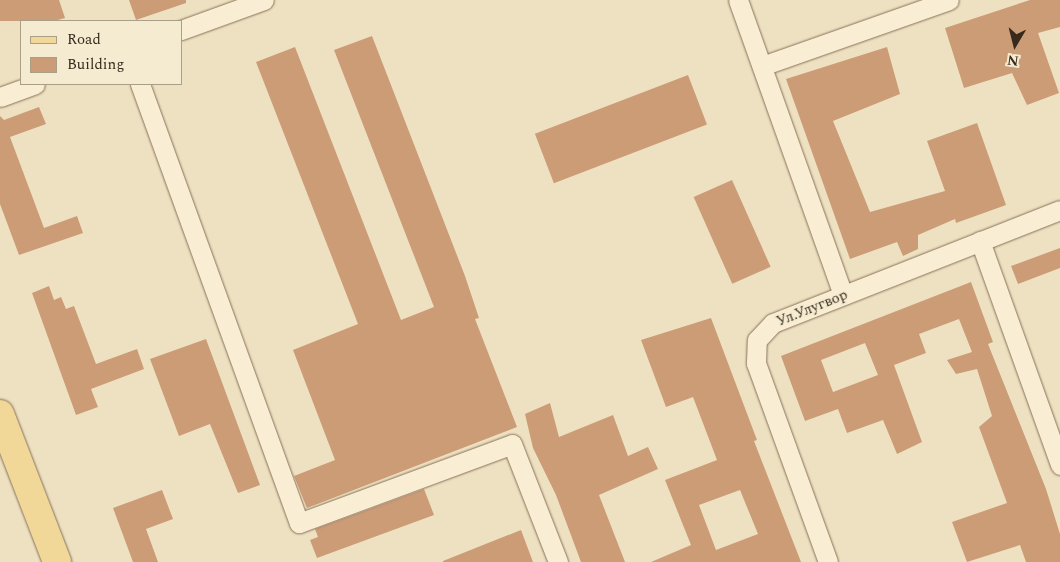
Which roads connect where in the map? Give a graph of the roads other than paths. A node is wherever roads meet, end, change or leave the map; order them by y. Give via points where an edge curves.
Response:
1 (264, 0) edge
2 (738, 0) edge
3 (949, 0) edge
4 (182, 30) edge
5 (762, 66) junction
6 (32, 85) edge
7 (140, 85) edge
8 (0, 97) edge
9 (1060, 210) edge
10 (980, 242) junction
11 (844, 295) junction
12 (0, 414) edge
13 (1060, 465) edge
14 (57, 562) edge
15 (558, 562) edge
16 (828, 562) edge

1 - 4 street
2 - 5 street
3 - 5 street
5 - 11 street
6 - 8 street
7 - 15 street via 298,523 512,444
9 - 10 street, Ул.Улугвор
10 - 11 street, Ул.Улугвор
10 - 13 street
11 - 16 street, Ул.Улугвор via 773,323 757,340 756,363
12 - 14 main road

